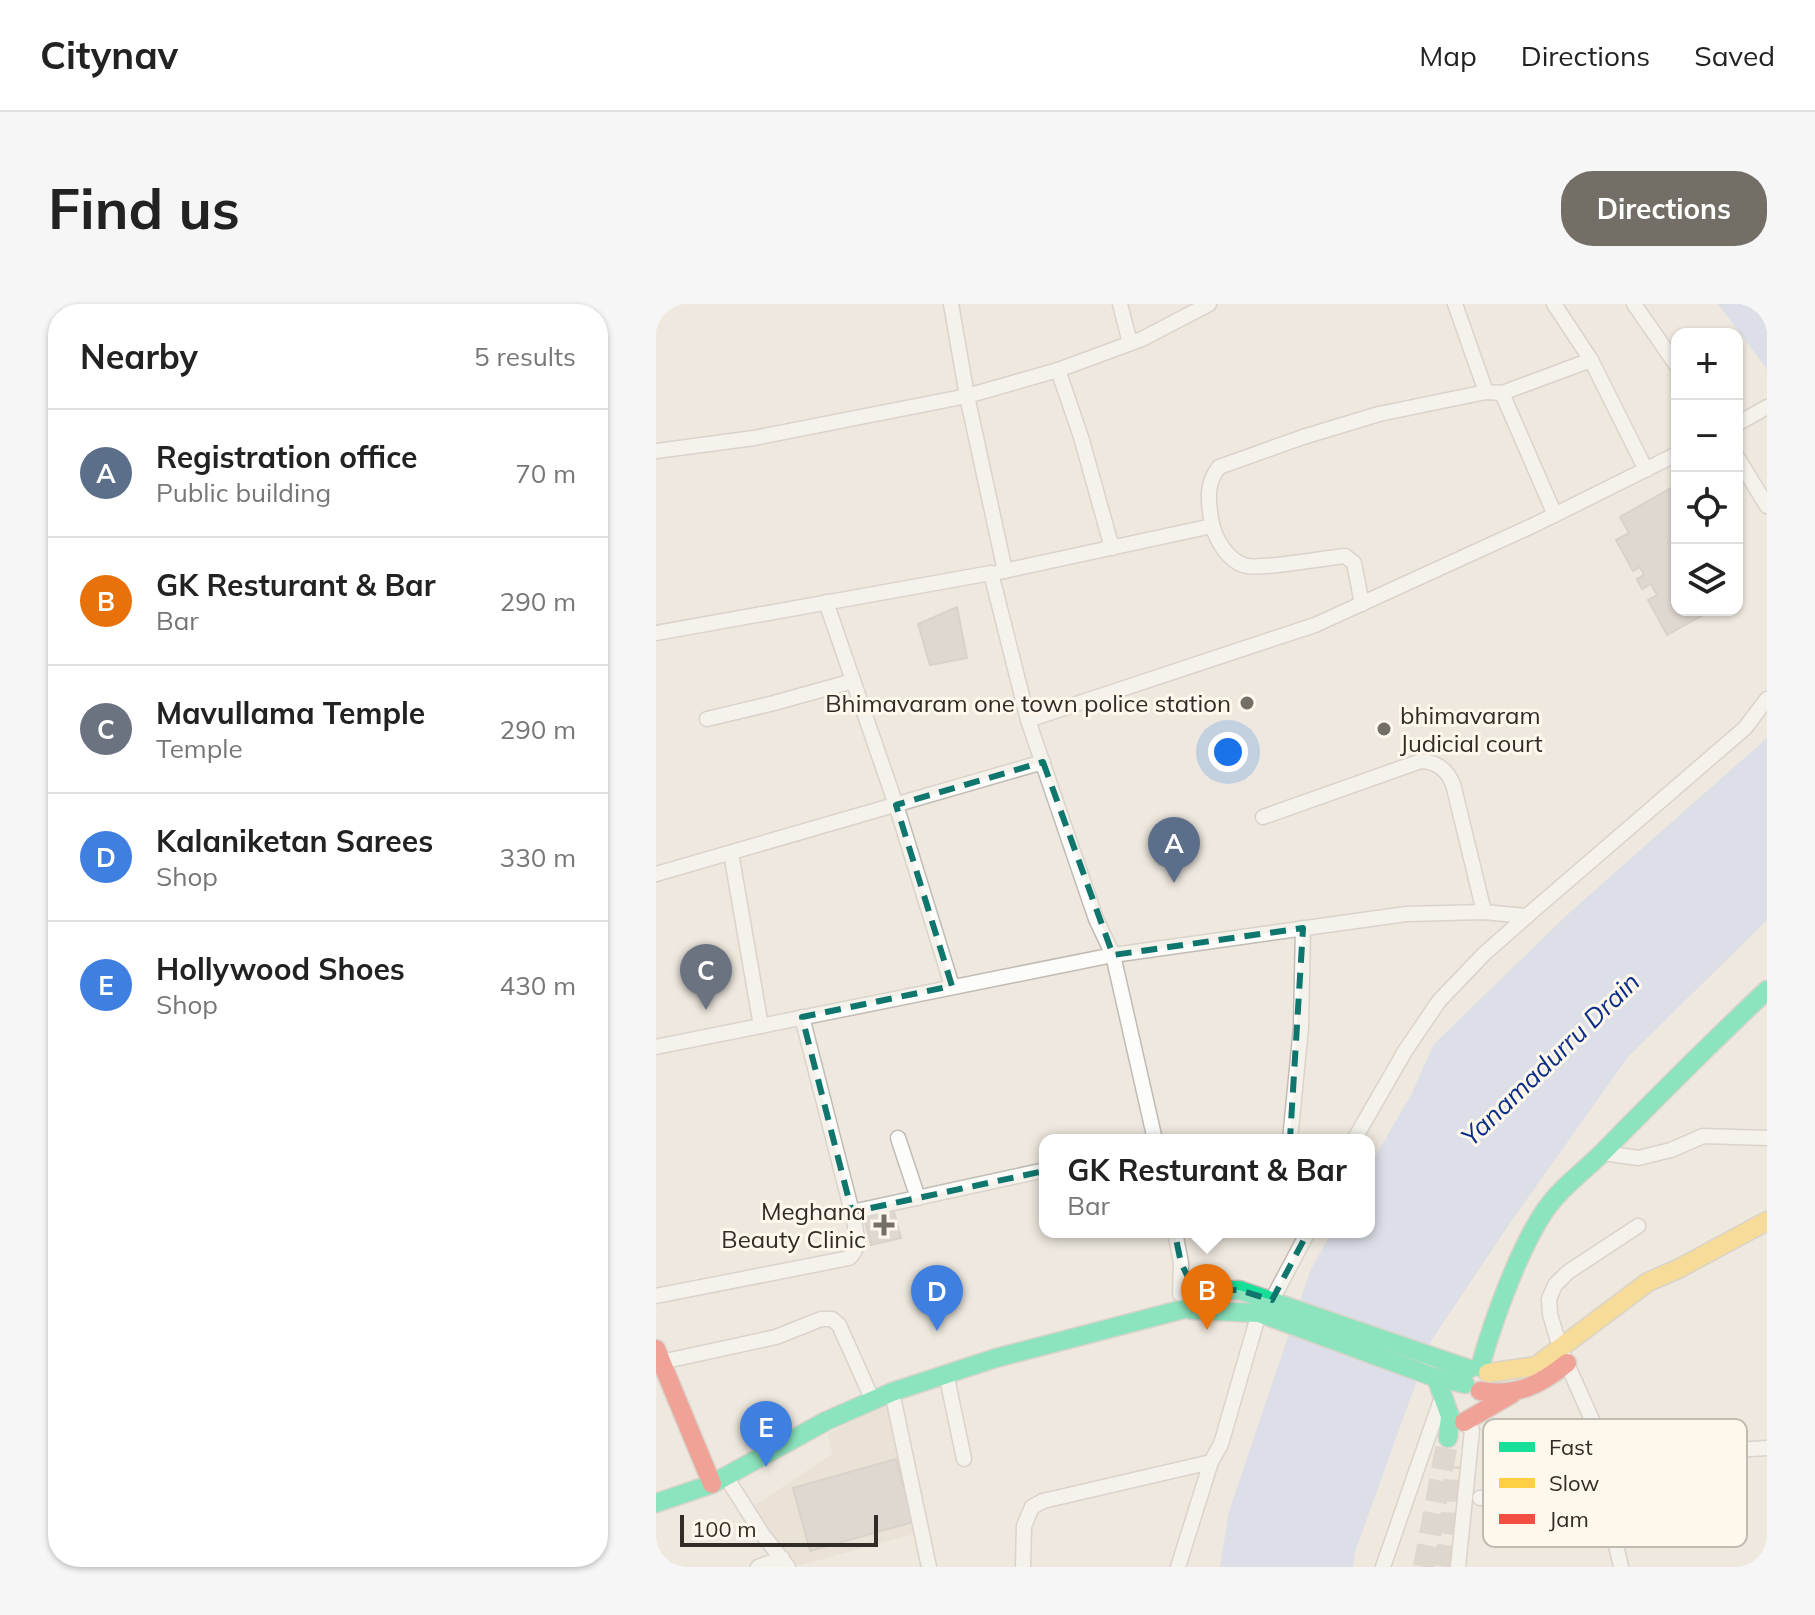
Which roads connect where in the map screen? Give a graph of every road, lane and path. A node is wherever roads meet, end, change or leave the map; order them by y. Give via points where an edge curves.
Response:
1 (951, 304) edge
2 (1120, 304) edge
3 (1209, 304) edge
4 (1455, 304) edge
5 (1554, 304) edge
6 (1634, 304) edge
7 (1130, 343) junction
8 (1671, 357) edge
9 (1591, 360) junction
10 (1058, 370) junction
11 (1486, 392) junction
12 (1502, 393) junction
13 (967, 396) junction
14 (1767, 407) edge
15 (1744, 420) edge
16 (656, 451) edge
17 (1671, 457) edge
18 (1743, 467) edge
19 (1646, 470) junction
20 (1767, 506) edge
21 (1555, 515) junction
22 (1212, 526) junction
23 (1112, 548) junction
24 (998, 572) junction
25 (826, 602) junction
26 (1362, 604) junction
27 (656, 633) edge
28 (853, 681) junction
29 (1767, 699) edge
30 (707, 719) dead end
31 (1028, 720) junction
32 (1043, 762) junction
33 (896, 805) junction
34 (1263, 817) dead end
35 (731, 853) junction
36 (656, 874) edge
37 (1484, 912) junction
38 (1527, 916) junction
39 (1303, 928) junction
40 (1113, 955) junction
41 (952, 986) junction
42 (1767, 990) edge
43 (802, 1017) junction
44 (761, 1026) junction
45 (656, 1047) edge
46 (1154, 1134) edge
47 (1291, 1134) edge
48 (1357, 1134) edge
49 (898, 1138) dead end
50 (1767, 1138) edge
51 (1603, 1153) junction
52 (1039, 1171) edge
53 (918, 1198) junction
54 (852, 1212) junction
55 (1767, 1221) edge
56 (1638, 1226) dead end
57 (1176, 1238) edge
58 (1305, 1238) edge
59 (656, 1296) edge
60 (1192, 1298) junction
61 (1271, 1308) junction
62 (1151, 1312) junction
63 (659, 1355) edge
64 (1564, 1355) junction
65 (946, 1373) junction
66 (1437, 1376) junction
67 (1475, 1380) junction
68 (869, 1392) junction
69 (892, 1392) junction
70 (1512, 1394) junction
71 (1457, 1419) junction
72 (1592, 1419) edge
73 (1452, 1441) tunnel mouth
74 (1767, 1448) edge
75 (1747, 1449) edge
76 (964, 1459) dead end
77 (1211, 1462) junction
78 (715, 1478) junction
79 (656, 1492) edge
80 (1480, 1498) dead end
81 (1483, 1498) edge
82 (656, 1503) edge
83 (1616, 1547) edge
84 (785, 1563) edge
85 (758, 1567) edge
86 (929, 1567) edge
87 (1023, 1567) edge
88 (1178, 1567) edge
89 (1383, 1567) edge
90 (1458, 1567) edge
91 (1621, 1567) edge

1 - 13 street
2 - 7 street
3 - 7 street
4 - 11 street
5 - 9 street
6 - 8 street
7 - 10 street
9 - 12 street
9 - 19 street
10 - 13 street
10 - 23 street
11 - 12 street
11 - 22 street via 1379,414 1219,467 1207,494
12 - 21 street
13 - 16 street via 754,438
13 - 24 street
14 - 15 street
17 - 19 street
18 - 20 street
19 - 21 street
21 - 26 street
22 - 23 street
22 - 26 street via 1232,560 1248,566 1345,556 1354,563
23 - 24 street
24 - 25 street
24 - 31 street
25 - 27 street
25 - 28 street
26 - 31 street via 1315,625
28 - 30 street
28 - 33 street
29 - 38 street via 1745,728
31 - 32 street
32 - 33 street
32 - 40 street
33 - 35 street
33 - 41 street
34 - 37 street via 1421,761 1432,762 1449,774 1453,784
35 - 36 street
35 - 44 street
37 - 38 street
37 - 39 street via 1406,914
38 - 48 street via 1439,1001
39 - 40 street
39 - 47 street
40 - 41 street
40 - 46 street
41 - 43 street
42 - 51 main road
43 - 44 street
43 - 54 street
44 - 45 street
49 - 53 street
50 - 51 street via 1703,1136 1638,1158
51 - 67 main road via 1545,1210 1519,1261
52 - 53 street
53 - 54 street
54 - 59 street via 858,1245 849,1258
55 - 64 main road via 1678,1269 1676,1276
56 - 64 street via 1555,1285 1550,1314
57 - 60 street
58 - 61 street
60 - 61 main road via 1215,1311
60 - 61 main road via 1239,1290
60 - 62 main road
61 - 66 main road
61 - 77 street
62 - 65 main road
62 - 68 main road via 944,1363
63 - 68 street via 776,1337 832,1319
63 - 78 main road
64 - 67 main road
64 - 70 main road via 1531,1388
64 - 72 street
65 - 69 main road
65 - 76 street
66 - 67 main road
66 - 71 main road
66 - 89 street
67 - 70 main road via 1499,1396
67 - 71 main road
68 - 78 main road via 806,1421
69 - 78 main road
69 - 86 street
70 - 71 main road
71 - 73 main road
71 - 90 street via 1472,1430
74 - 75 street
77 - 87 street via 1032,1507 1024,1526
77 - 88 street
78 - 79 main road
78 - 82 main road
78 - 84 street
80 - 81 street
83 - 91 street
84 - 85 street

